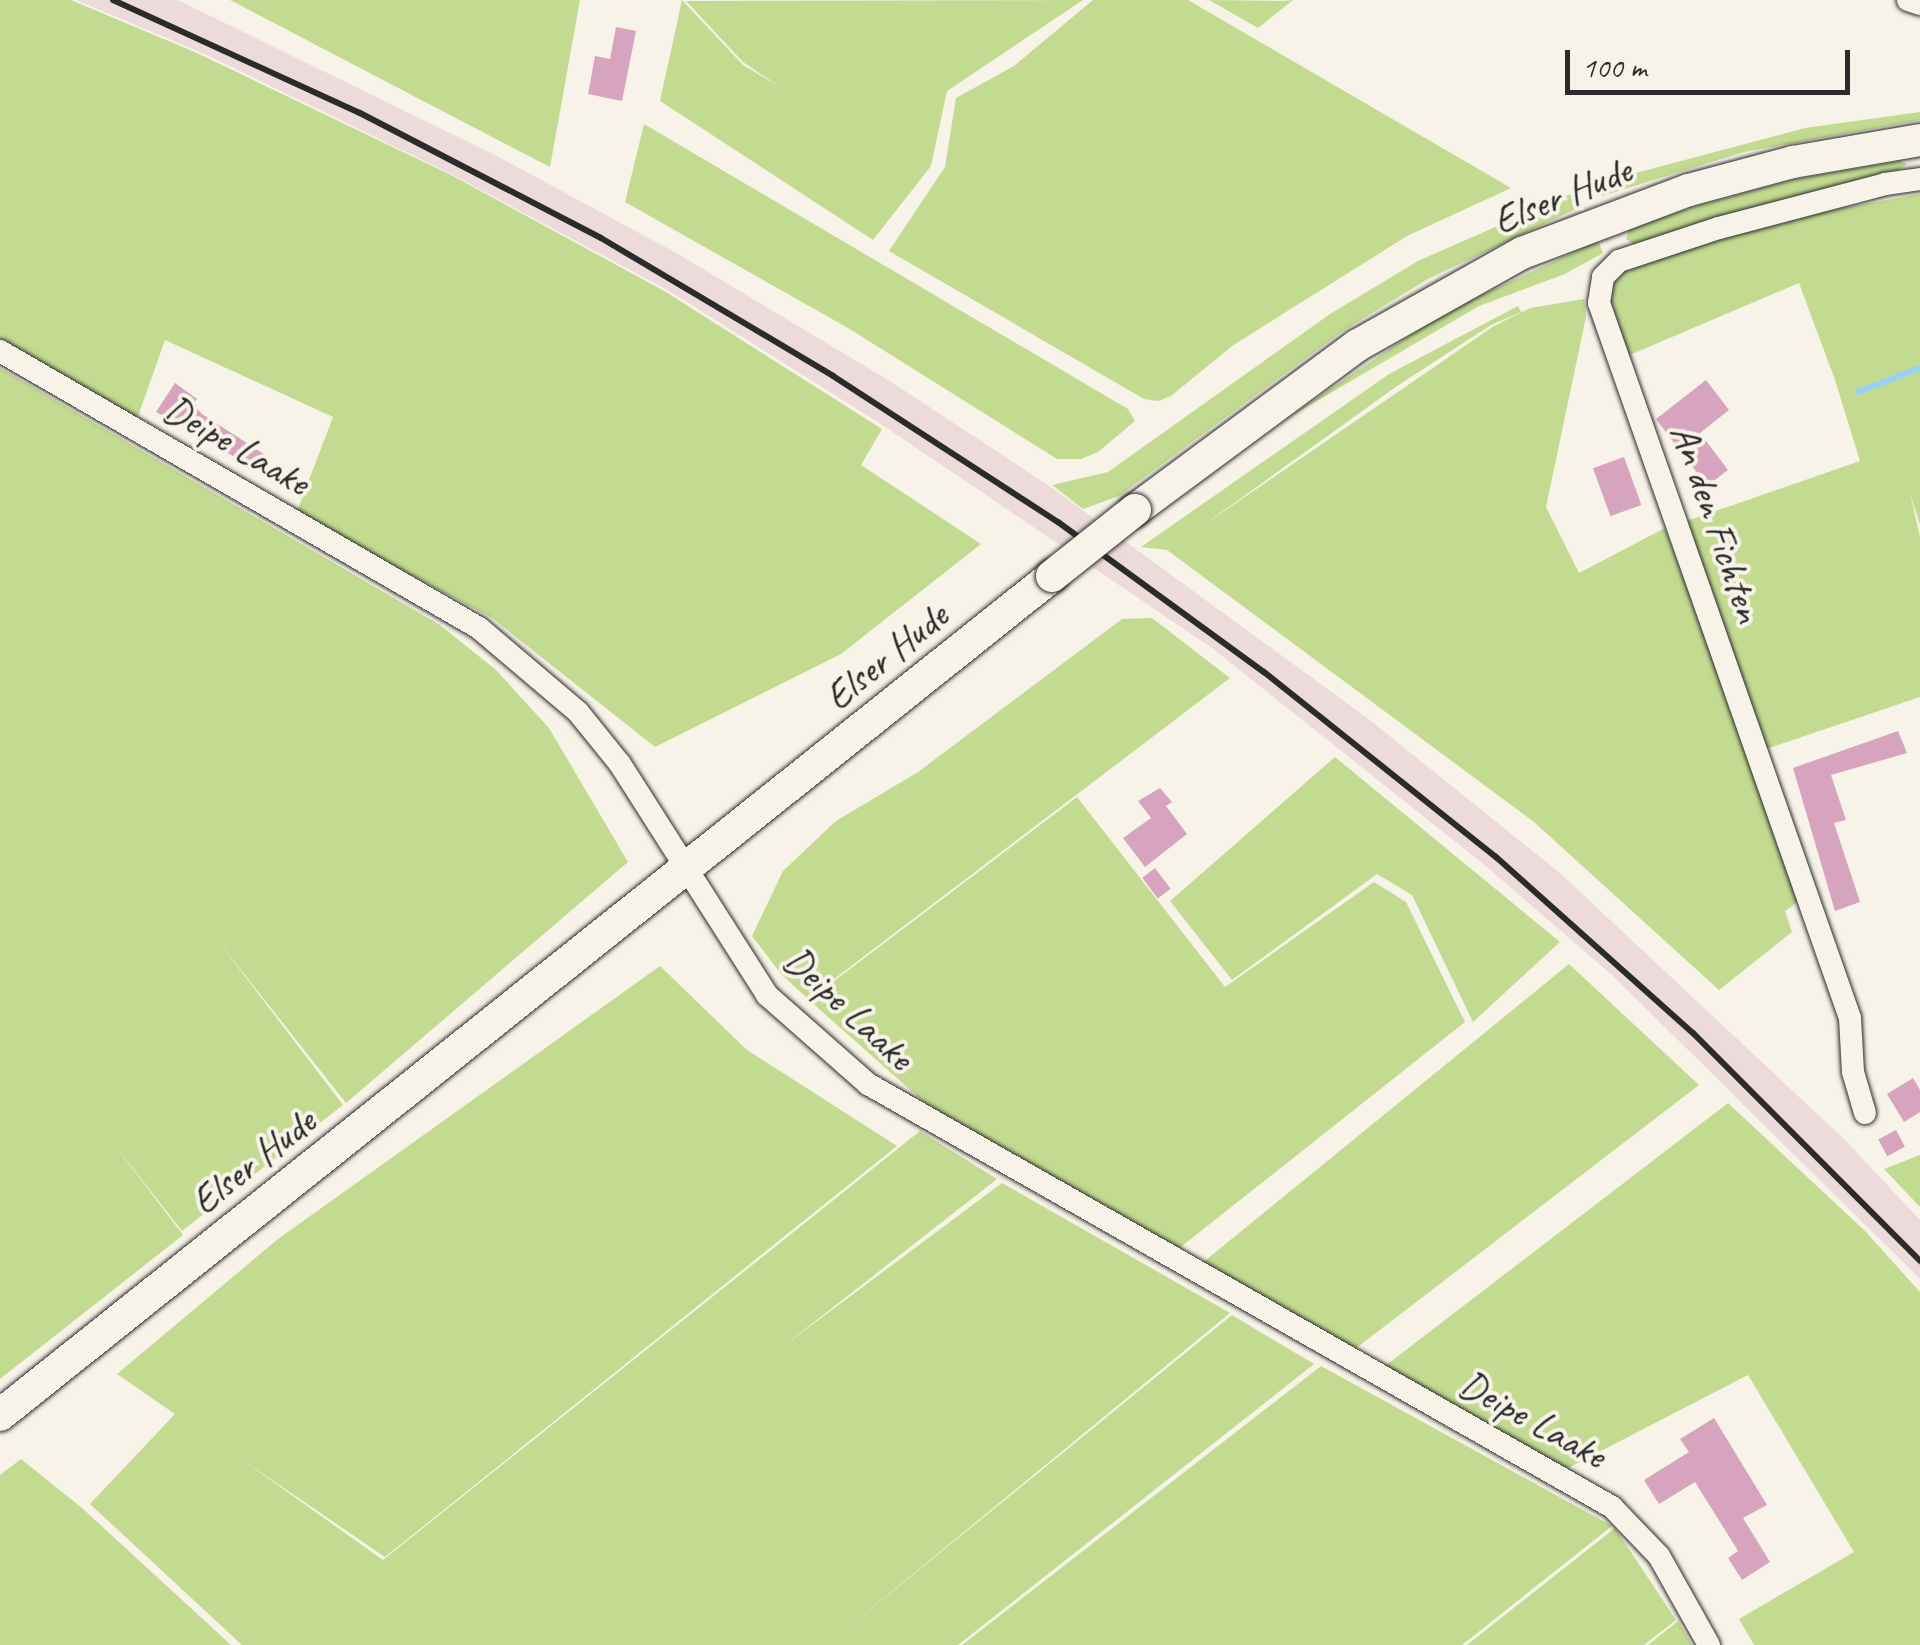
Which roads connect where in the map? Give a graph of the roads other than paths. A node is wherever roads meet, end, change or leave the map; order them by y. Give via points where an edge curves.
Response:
1 (1908, 0) edge
2 (1920, 4) edge
3 (1920, 140) edge
4 (1920, 179) edge
5 (0, 351) edge
6 (688, 870) junction
7 (1865, 1114) dead end
8 (0, 1415) edge
9 (1710, 1645) edge

1 - 2 street
3 - 6 street, Elser Hude, bridge via 1794,162 1689,190 1522,253 1358,345 1135,510
4 - 7 street, An den Fichten via 1719,228 1619,261 1603,276 1600,303 1850,1018 1853,1072
5 - 6 street, Deipe Laake via 479,628 578,712
6 - 8 street, Elser Hude
6 - 9 street, Deipe Laake via 767,995 868,1084 1612,1506 1658,1556

